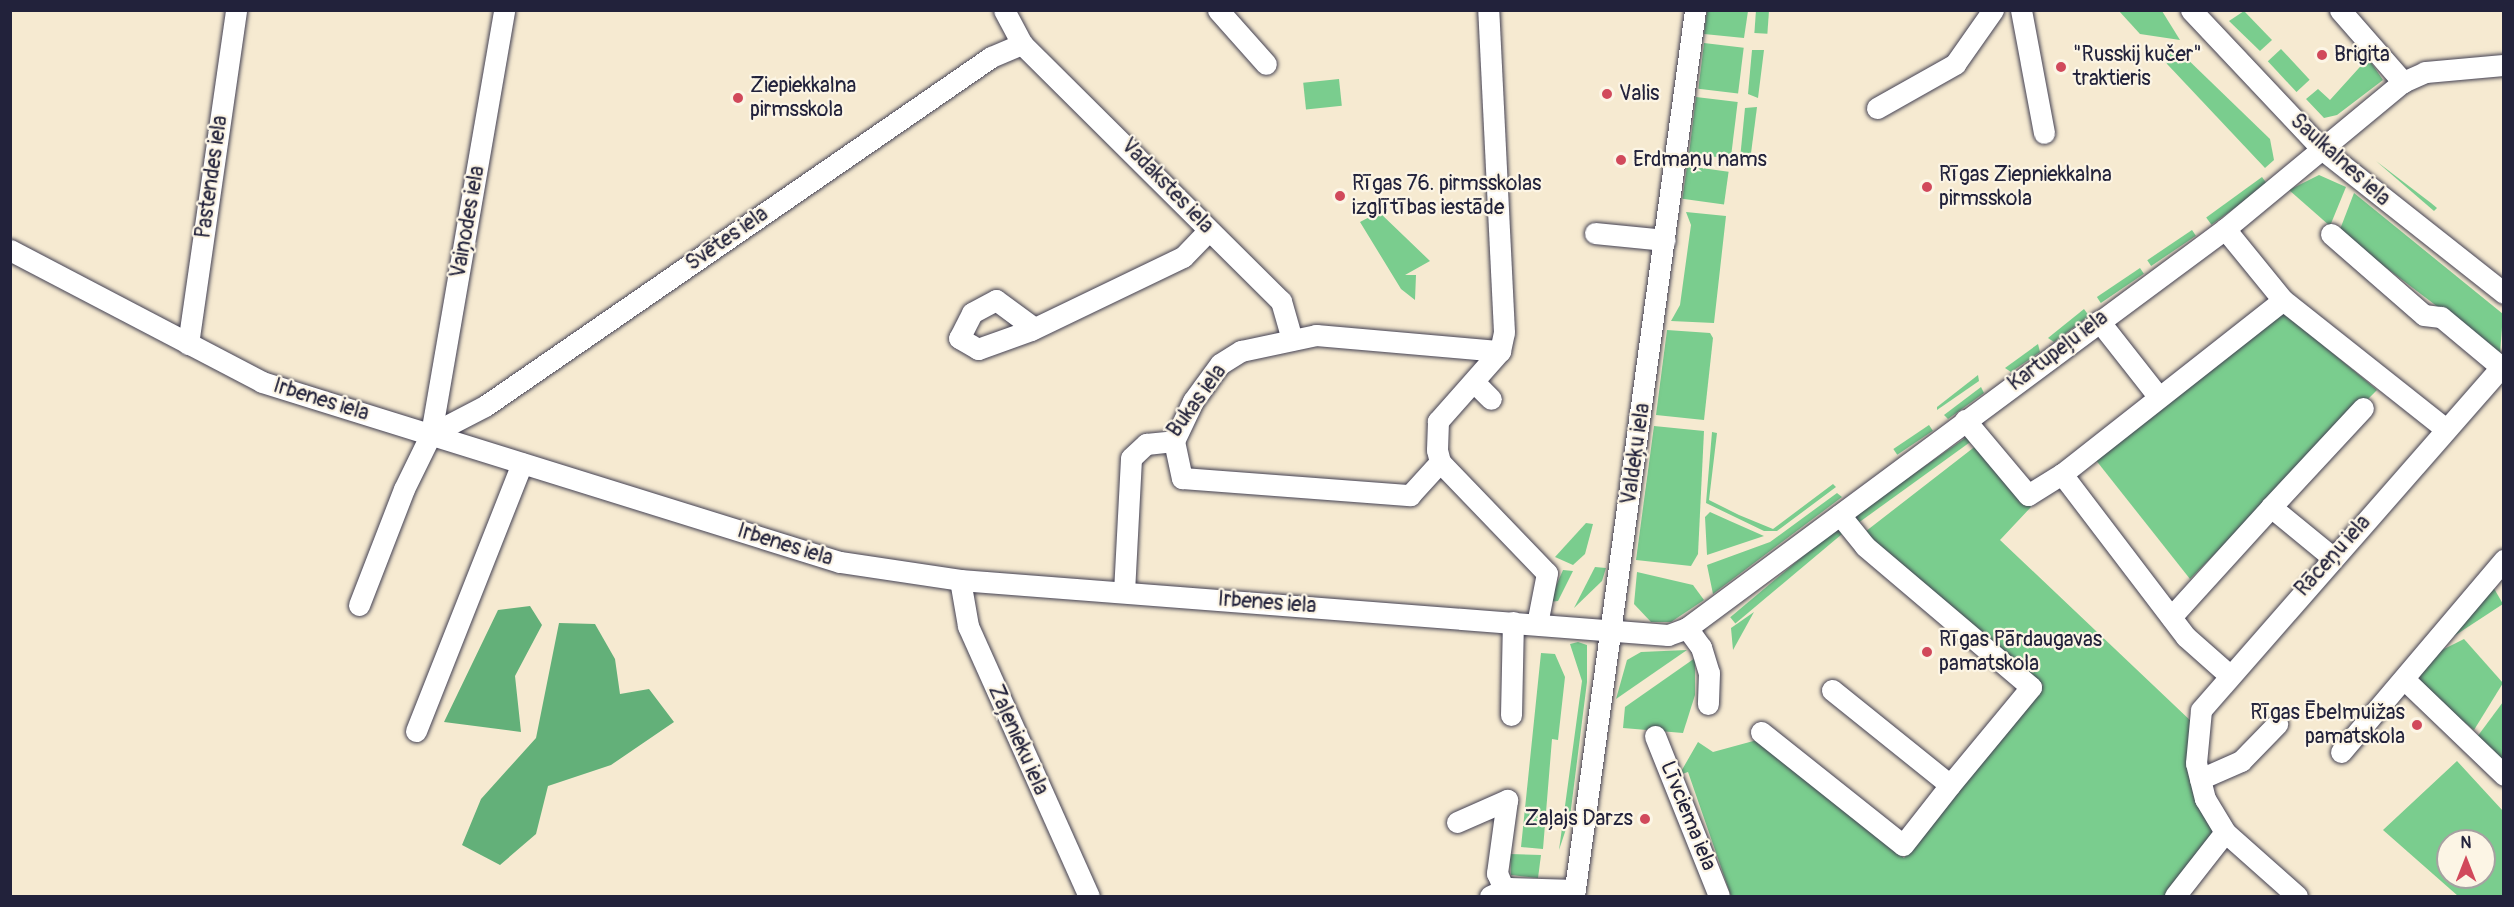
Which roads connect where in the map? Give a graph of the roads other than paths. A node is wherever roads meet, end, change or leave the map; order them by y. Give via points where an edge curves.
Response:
1 (237, 10) edge
2 (504, 10) edge
3 (1004, 10) edge
4 (1218, 10) edge
5 (1488, 10) edge
6 (1695, 10) edge
7 (1993, 10) edge
8 (2021, 10) edge
9 (2191, 11) edge
10 (2347, 13) edge
11 (1022, 44) junction
12 (1266, 64) dead end
13 (2504, 65) edge
14 (2403, 82) junction
15 (1877, 108) dead end
16 (2044, 133) dead end
17 (2323, 150) junction
18 (2225, 229) junction
19 (1209, 230) junction
20 (1595, 233) dead end
21 (2331, 234) dead end
22 (1665, 240) junction
23 (10, 250) edge
24 (2504, 294) edge
25 (2283, 300) junction
26 (2099, 321) junction
27 (1034, 328) dead end
28 (1292, 339) junction
29 (188, 344) junction
30 (1500, 351) junction
31 (2502, 366) edge
32 (1476, 384) junction
33 (2158, 396) junction
34 (1491, 399) dead end
35 (2363, 408) dead end
36 (1965, 420) junction
37 (2446, 429) junction
38 (431, 434) junction
39 (1174, 441) junction
40 (1440, 462) junction
41 (522, 463) junction
42 (2062, 474) junction
43 (2271, 507) junction
44 (1840, 515) junction
45 (2332, 557) junction
46 (2500, 571) edge
47 (960, 580) junction
48 (1124, 592) junction
49 (359, 605) dead end
50 (2171, 617) junction
51 (1513, 622) junction
52 (1537, 624) junction
53 (1687, 628) junction
54 (1612, 631) junction
55 (2228, 674) junction
56 (2404, 679) junction
57 (1832, 690) dead end
58 (1708, 704) dead end
59 (1511, 715) dead end
60 (2277, 724) dead end
61 (416, 731) dead end
62 (1761, 732) dead end
63 (1655, 736) dead end
64 (2340, 752) dead end
65 (2198, 771) junction
66 (2504, 775) edge
67 (1950, 785) junction
68 (1457, 822) dead end
69 (2224, 832) junction
70 (1574, 893) edge
71 (1501, 894) edge
72 (1089, 897) edge
73 (1719, 897) edge
74 (2175, 897) edge
75 (2297, 897) edge

1 - 29 street, Pastendes iela
2 - 38 street, Vaiņodes iela
3 - 11 street, Vadakstes iela
4 - 12 street
5 - 30 street via 1504,332
6 - 22 street, Valdeķu iela
7 - 15 street via 1955,64
8 - 16 street
9 - 17 street, Saulkalnes iela
10 - 14 street
11 - 19 street, Vadakstes iela
11 - 38 street, Svētes iela via 991,57 485,406
13 - 14 street, Kartupeļu iela via 2425,72
14 - 17 street, Kartupeļu iela
17 - 18 street, Kartupeļu iela
17 - 24 street, Saulkalnes iela
18 - 25 street
18 - 26 street, Kartupeļu iela
19 - 27 street via 1183,257
19 - 28 street, Vadakstes iela via 1281,301
20 - 22 street
21 - 31 street via 2424,315 2441,317
22 - 54 street, Valdeķu iela
23 - 29 street, Irbenes iela
25 - 33 street
25 - 37 street
26 - 33 street
26 - 36 street, Kartupeļu iela
28 - 30 street, Bukas iela via 1316,335
28 - 39 street, Bukas iela via 1241,351 1220,364 1193,401
29 - 38 street, Irbenes iela via 262,382
30 - 32 street
31 - 37 street, Rāceņu iela
32 - 34 street
32 - 40 street via 1438,421
33 - 42 street
35 - 43 street
36 - 42 street via 2028,495
36 - 44 street, Kartupeļu iela
37 - 45 street, Rāceņu iela
38 - 41 street, Irbenes iela
38 - 49 street, Vaiņodes iela via 404,489
39 - 40 street via 1182,478 1410,495
39 - 48 street, Bukas iela via 1146,444 1131,458
40 - 52 street via 1547,573
41 - 47 street, Irbenes iela via 840,562
41 - 61 street
42 - 50 street
43 - 45 street
43 - 50 street
44 - 53 street, Kartupeļu iela
44 - 67 street via 1865,546 2031,687
45 - 55 street, Rāceņu iela
46 - 56 street
47 - 48 street, Irbenes iela
47 - 72 street, Zaļenieku iela via 968,626
48 - 51 street, Irbenes iela
50 - 55 street
51 - 52 street, Irbenes iela
51 - 59 street
52 - 54 street, Irbenes iela
53 - 54 street, Kartupeļu iela via 1668,635
53 - 58 street via 1701,647 1709,674
54 - 70 street, Valdeķu iela
55 - 65 street, Rāceņu iela via 2201,710
56 - 64 street
56 - 66 street
57 - 67 street
60 - 65 street via 2241,761
62 - 67 street via 1903,845
63 - 73 street, Līvciema iela
65 - 69 street
68 - 71 street via 1507,800 1497,873
69 - 74 street
69 - 75 street
70 - 71 street

